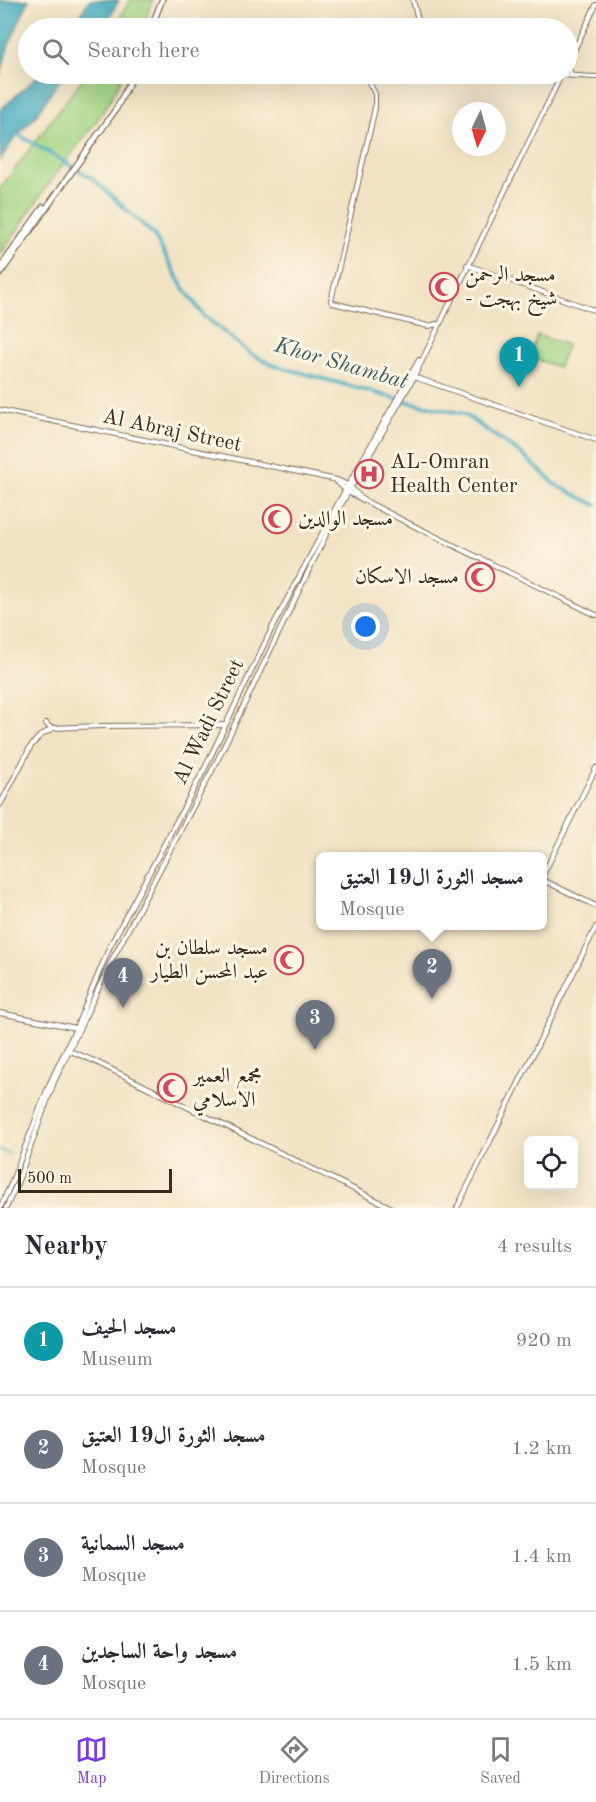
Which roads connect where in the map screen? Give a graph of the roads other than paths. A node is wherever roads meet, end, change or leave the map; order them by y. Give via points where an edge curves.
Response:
1 (160, 0) edge
2 (413, 0) edge
3 (596, 5) edge
4 (154, 18) edge
5 (418, 18) edge
6 (578, 41) edge
7 (578, 76) edge
8 (596, 77) edge
9 (128, 84) edge
10 (370, 84) edge
11 (558, 84) edge
12 (20, 243) junction
13 (468, 264) junction
14 (0, 268) edge
15 (0, 274) edge
16 (596, 311) edge
17 (437, 324) junction
18 (428, 326) junction
19 (433, 332) junction
20 (414, 376) junction
21 (404, 393) junction
22 (2, 411) edge
23 (596, 440) edge
24 (348, 489) junction
25 (596, 615) edge
26 (247, 680) junction
27 (254, 684) junction
28 (243, 688) junction
29 (251, 692) junction
30 (46, 723) dead end
31 (225, 725) junction
32 (53, 728) junction
33 (205, 768) junction
34 (596, 768) edge
35 (211, 773) junction
36 (201, 775) junction
37 (208, 778) junction
38 (0, 805) edge
39 (547, 867) edge
40 (148, 874) junction
41 (155, 878) junction
42 (144, 881) junction
43 (547, 882) edge
44 (152, 885) junction
45 (596, 906) edge
46 (596, 927) edge
47 (0, 1013) edge
48 (76, 1028) junction
49 (70, 1051) junction
50 (35, 1128) junction
51 (0, 1208) edge
52 (6, 1208) edge
53 (392, 1208) edge
54 (457, 1208) edge

1 - 4 main road
2 - 5 street
3 - 6 street
7 - 8 street
9 - 12 main road via 118,106
10 - 18 street via 375,108 331,301
11 - 13 street, Al Wadi Street
12 - 14 main road
12 - 15 main road
13 - 16 street
13 - 17 street, Al Wadi Street
13 - 20 street, Al Wadi Street
17 - 18 street
17 - 19 street, Al Wadi Street
18 - 19 street
19 - 21 street, Al Wadi Street
20 - 21 street, Al Wadi Street
20 - 23 street
21 - 24 street, Al Wadi Street
22 - 24 street, Al Abraj Street via 334,480
24 - 25 street via 412,525
24 - 26 street, Al Wadi Street
24 - 27 street, Al Wadi Street
26 - 27 street
26 - 28 street, Al Wadi Street
27 - 29 street, Al Wadi Street
28 - 29 street via 248,687
28 - 31 street, Al Wadi Street
29 - 35 street, Al Wadi Street
30 - 32 street
31 - 32 street
31 - 33 street, Al Wadi Street
32 - 38 street via 31,747
33 - 35 street
33 - 36 street, Al Wadi Street
34 - 39 street
35 - 37 street, Al Wadi Street
36 - 37 street
36 - 40 street, Al Wadi Street
37 - 41 street, Al Wadi Street
40 - 41 street
40 - 42 street, Al Wadi Street
41 - 44 street, Al Wadi Street
42 - 44 street
42 - 48 street, Al Wadi Street via 101,965
43 - 45 street
44 - 49 street, Al Wadi Street
46 - 54 street
47 - 48 street
48 - 50 street, Al Wadi Street via 49,1084
49 - 50 street, Al Wadi Street
49 - 53 street
50 - 51 street, Al Wadi Street
50 - 52 street, Al Wadi Street

